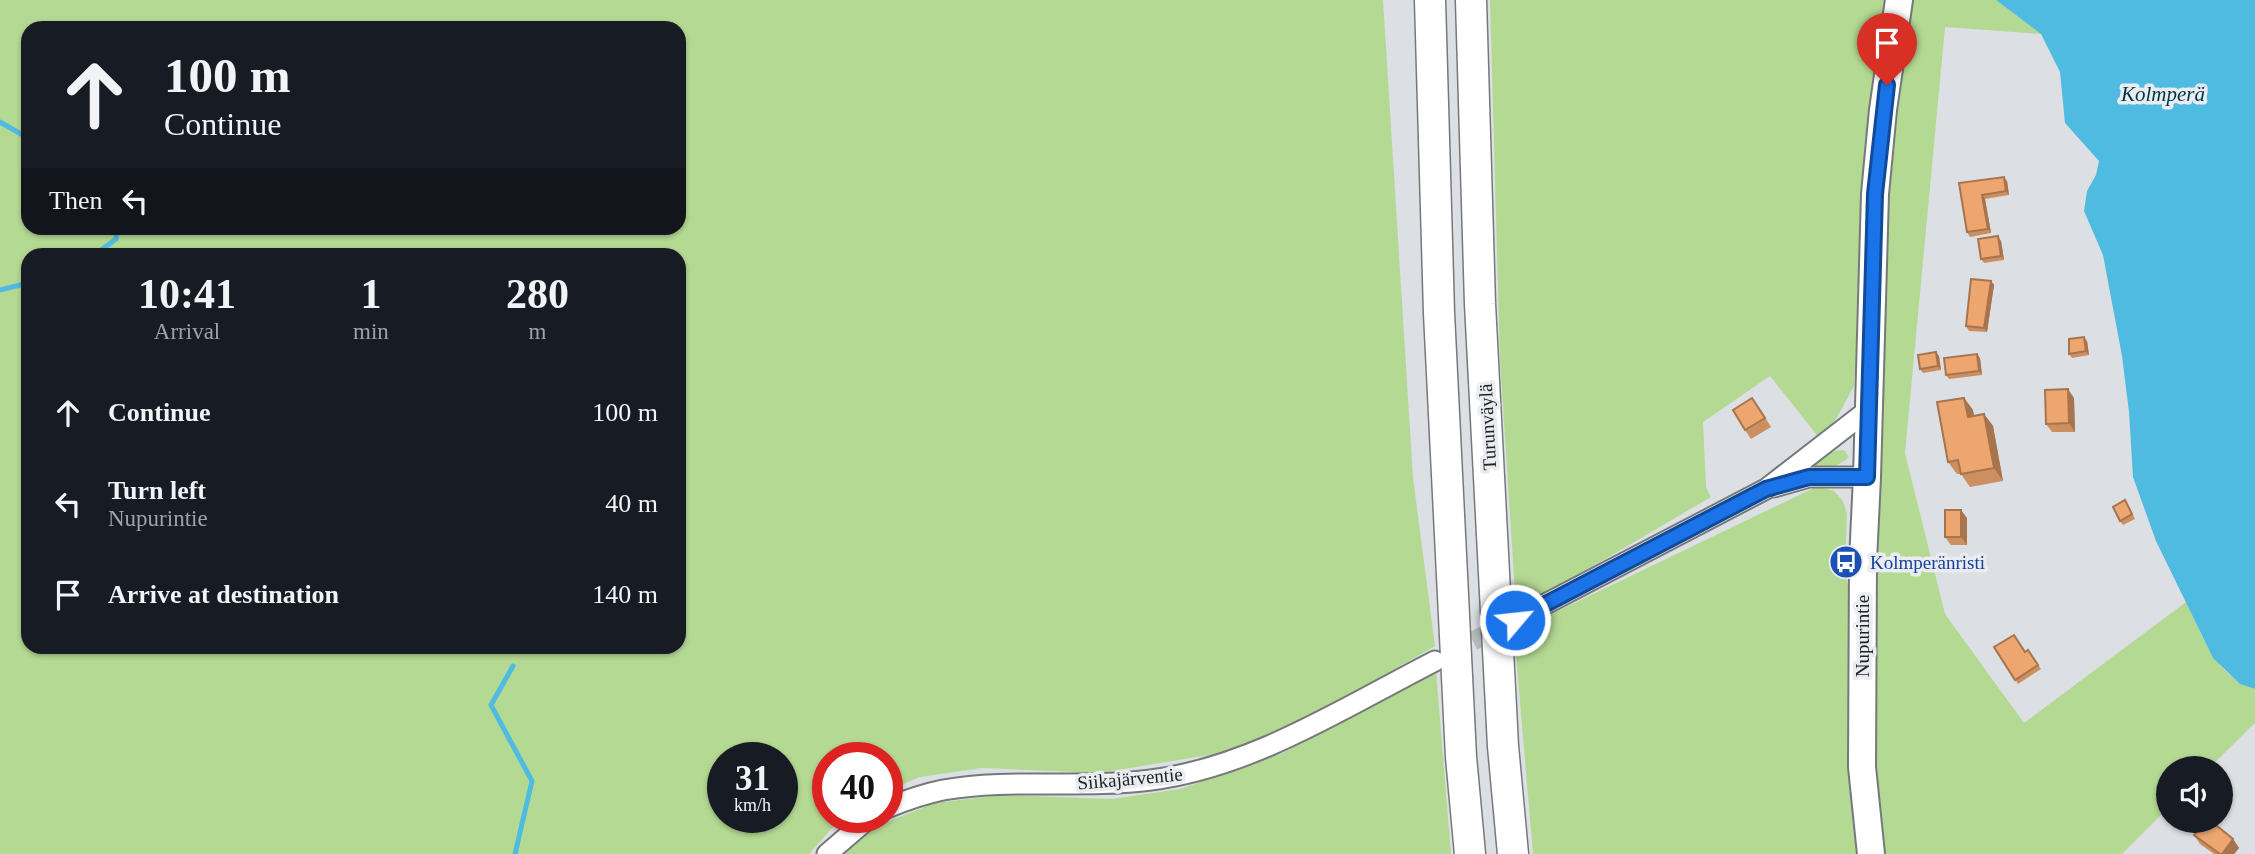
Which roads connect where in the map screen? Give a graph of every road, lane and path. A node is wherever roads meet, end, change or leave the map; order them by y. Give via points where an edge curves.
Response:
1 (1430, 0) edge
2 (1471, 0) edge
3 (1899, 0) edge
4 (1868, 410) junction
5 (1867, 477) junction
6 (1766, 489) junction
7 (1515, 620) tunnel mouth
8 (1435, 660) tunnel mouth
9 (903, 801) edge
10 (851, 833) edge
11 (827, 854) edge
12 (1470, 854) edge
13 (1513, 854) edge
14 (1871, 854) edge

1 - 12 highway via 1439,313
2 - 13 highway, Turunväylä via 1480,304 1503,746
3 - 4 main road, Nupurintie via 1875,194
4 - 5 main road, Nupurintie
4 - 6 street
5 - 6 street via 1809,477
5 - 14 main road, Nupurintie via 1861,767
6 - 7 street
8 - 9 street, Siikajärventie via 1291,735 1200,771 1112,784 945,790
10 - 11 street

